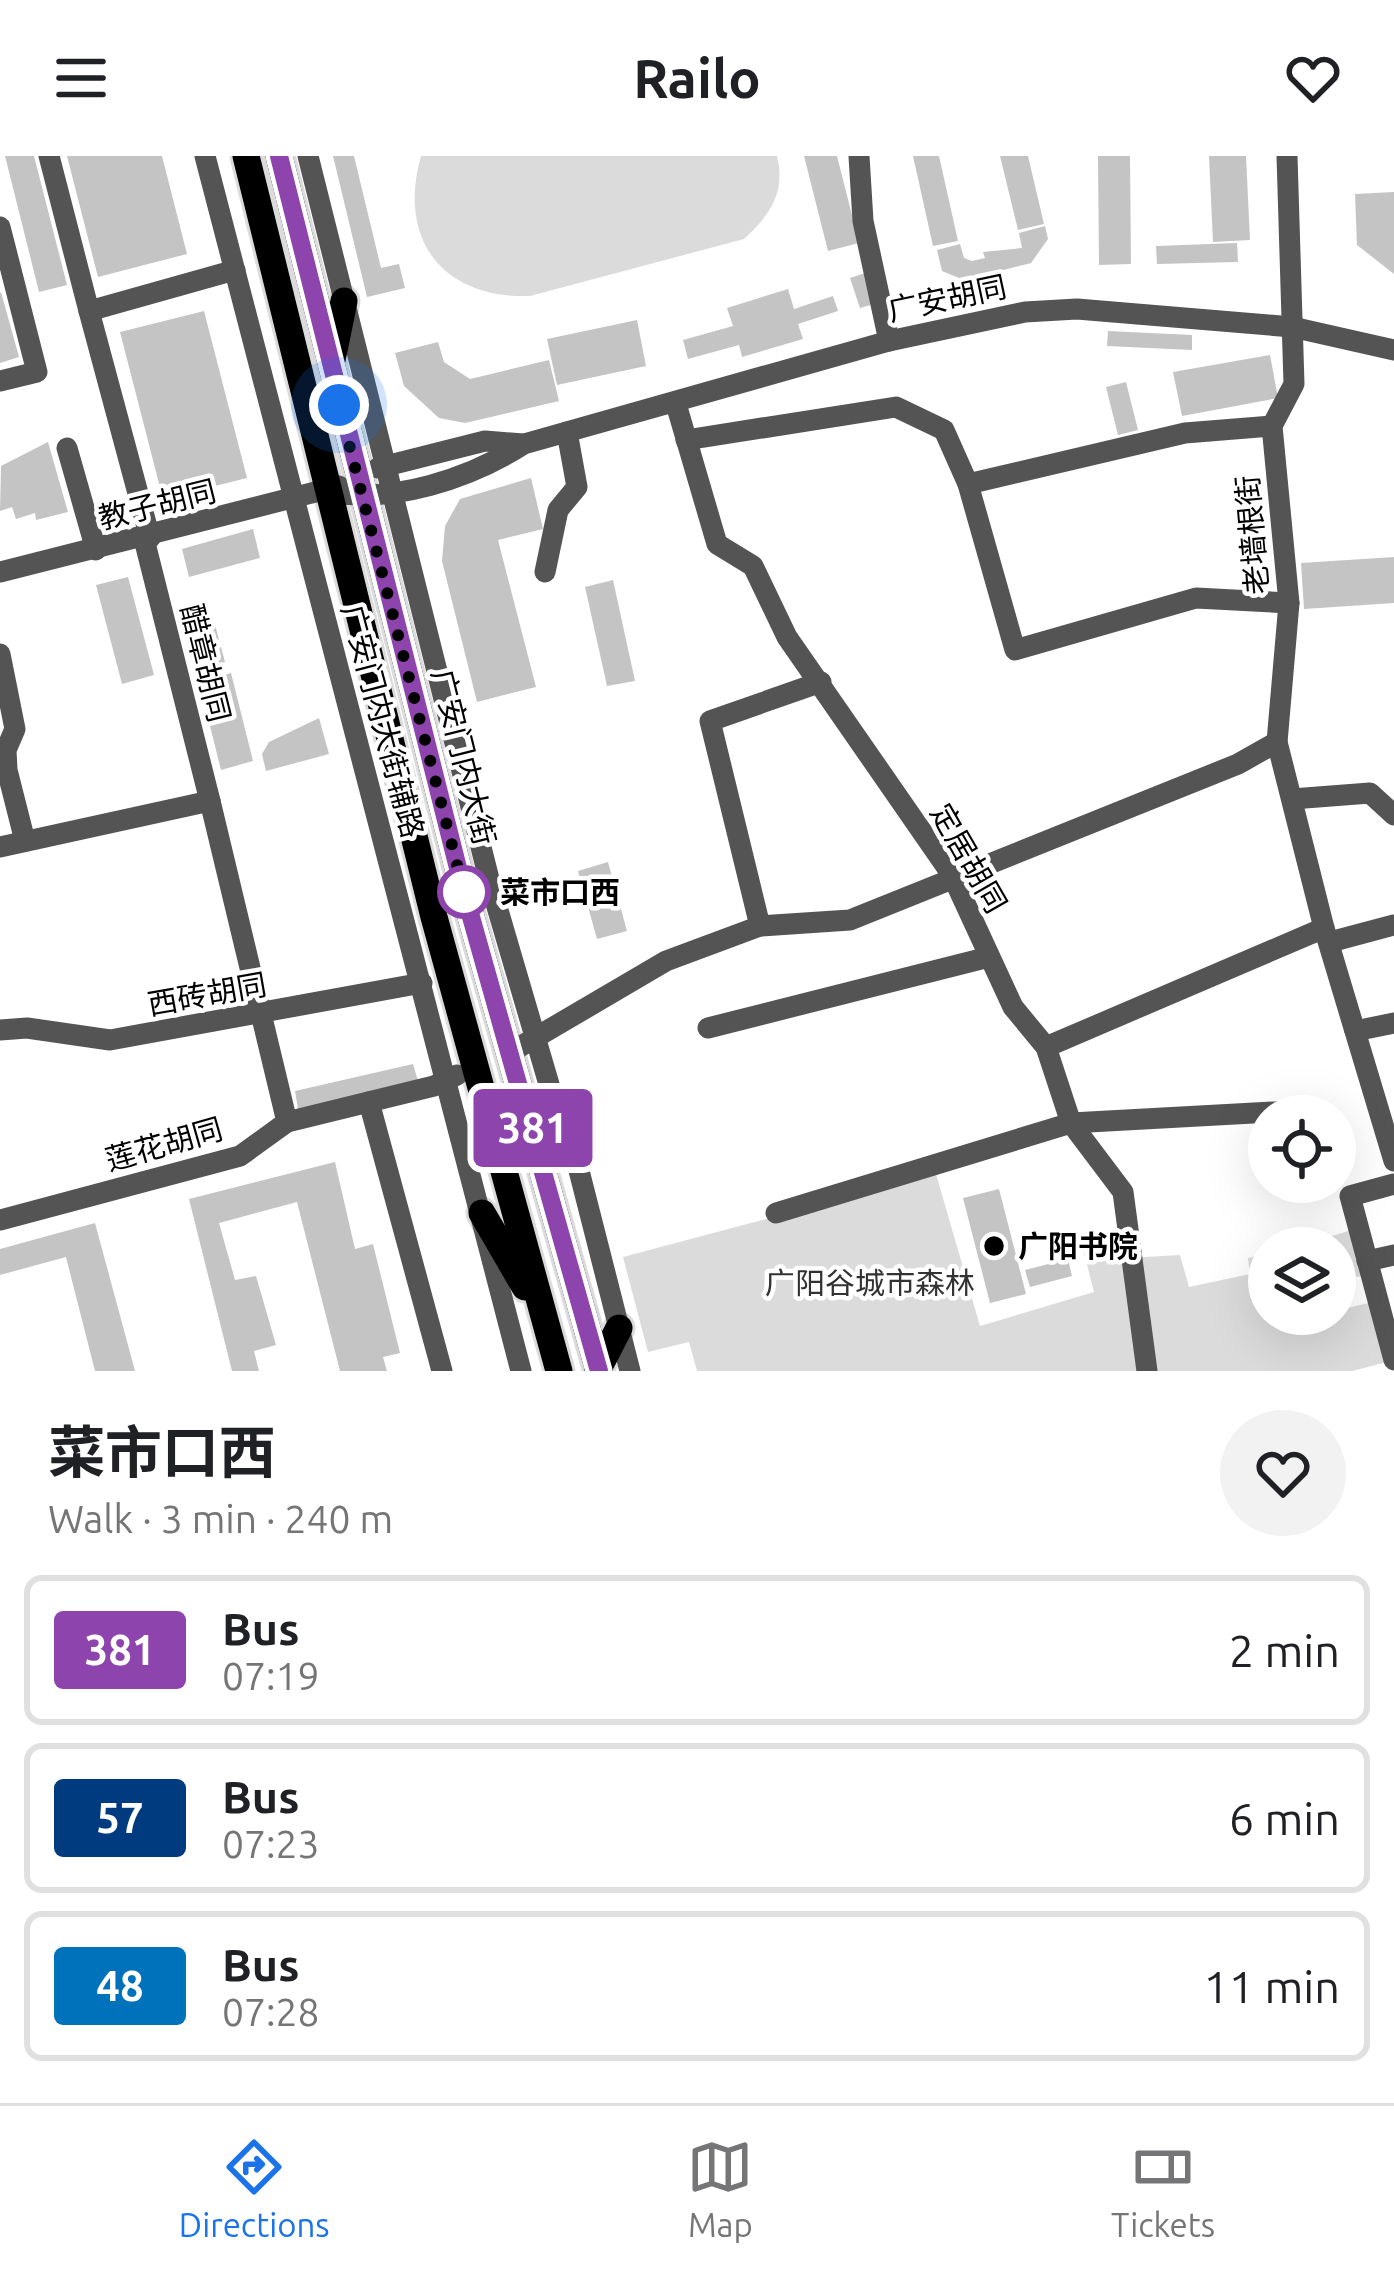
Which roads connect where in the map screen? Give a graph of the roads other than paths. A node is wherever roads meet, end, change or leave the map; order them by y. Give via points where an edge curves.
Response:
1 (49, 156) edge
2 (206, 156) edge
3 (246, 156) edge
4 (279, 156) edge
5 (308, 156) edge
6 (859, 156) edge
7 (1287, 156) edge
8 (0, 227) edge
9 (235, 270) junction
10 (344, 301) junction
11 (89, 311) junction
12 (1292, 327) junction
13 (889, 340) junction
14 (1394, 350) edge
15 (330, 370) junction
16 (0, 381) edge
17 (676, 404) junction
18 (1272, 426) junction
19 (568, 432) junction
20 (686, 440) junction
21 (524, 444) junction
22 (67, 448) dead end
23 (387, 465) junction
24 (968, 484) junction
25 (360, 487) junction
26 (328, 492) junction
27 (394, 493) junction
28 (295, 500) junction
29 (147, 539) junction
30 (96, 550) junction
31 (0, 572) edge
32 (544, 572) dead end
33 (1289, 603) junction
34 (0, 654) edge
35 (821, 682) junction
36 (1277, 742) junction
37 (1292, 799) junction
38 (210, 801) junction
39 (1394, 815) edge
40 (26, 842) junction
41 (0, 847) edge
42 (952, 875) junction
43 (1394, 925) edge
44 (760, 926) junction
45 (1327, 935) junction
46 (989, 957) junction
47 (422, 983) junction
48 (264, 1015) junction
49 (1394, 1023) edge
50 (708, 1028) dead end
51 (0, 1030) edge
52 (1355, 1031) junction
53 (523, 1046) junction
54 (1046, 1047) junction
55 (475, 1069) junction
56 (446, 1078) junction
57 (369, 1102) junction
58 (1387, 1103) edge
59 (1248, 1113) edge
60 (287, 1122) junction
61 (1071, 1123) junction
62 (1394, 1161) edge
63 (1394, 1184) edge
64 (1356, 1188) edge
65 (1347, 1203) edge
66 (482, 1213) junction
67 (776, 1213) dead end
68 (0, 1220) edge
69 (1394, 1255) edge
70 (1367, 1261) junction
71 (547, 1325) junction
72 (619, 1328) junction
73 (1394, 1360) edge
74 (598, 1370) edge
75 (442, 1371) edge
76 (521, 1371) edge
77 (559, 1371) edge
78 (630, 1371) edge
79 (1147, 1371) edge

1 - 11 street, 醋章胡同
2 - 9 street, 广安门内大街辅路
3 - 26 main road
4 - 15 main road, 广安门内大街
5 - 10 street, 广安门内大街辅路
6 - 13 street via 863,221
7 - 12 street, 老墙根街
8 - 16 street via 37,372
9 - 11 street
9 - 28 street, 广安门内大街辅路
10 - 15 main road
10 - 23 street, 广安门内大街辅路
11 - 29 street, 醋章胡同
12 - 13 street, 广安胡同 via 1077,309
12 - 14 street, 广安胡同
12 - 18 street, 老墙根街 via 1294,384
13 - 17 street, 广安胡同
15 - 25 main road, 广安门内大街
17 - 19 street, 广安胡同
17 - 20 street, 定居胡同
18 - 24 street via 1185,433
18 - 33 street, 老墙根街
19 - 21 street, 广安胡同
19 - 32 street via 577,487 557,510
20 - 24 street via 896,406 944,430
20 - 35 street, 定居胡同 via 717,544 753,566 788,638
21 - 23 street, 广安胡同 via 485,441
21 - 27 street, 广安胡同 via 489,466
22 - 30 street
23 - 25 street, 广安胡同
23 - 27 street, 广安门内大街辅路
24 - 33 street via 1015,650 1196,598
25 - 26 street
25 - 27 street, 广安胡同
25 - 53 main road, 广安门内大街
26 - 28 street, 教子胡同
26 - 55 main road
27 - 53 street, 广安门内大街辅路
28 - 29 street, 教子胡同
28 - 47 street, 广安门内大街辅路
29 - 30 street, 教子胡同
29 - 38 street, 醋章胡同
30 - 31 street, 教子胡同
33 - 36 street, 老墙根街
34 - 40 street via 15,729 7,770
35 - 42 street, 定居胡同
35 - 44 street via 710,721
36 - 37 street, 老墙根街
36 - 42 street
37 - 39 street via 1370,793
37 - 45 street, 老墙根街
38 - 40 street
38 - 48 street, 醋章胡同
40 - 41 street
42 - 44 street via 850,920
42 - 46 street, 定居胡同
43 - 45 street
44 - 53 street via 666,961
45 - 52 street, 老墙根街
45 - 54 street
46 - 50 street
46 - 54 street, 定居胡同 via 1013,1007
47 - 48 street, 西砖胡同
47 - 56 street, 广安门内大街辅路
48 - 51 street, 西砖胡同 via 110,1040
48 - 60 street, 醋章胡同
49 - 52 street
52 - 58 street, 老墙根街
53 - 72 street, 广安门内大街辅路 via 574,1151
53 - 74 main road, 广安门内大街
54 - 61 street, 定居胡同
55 - 56 street, 莲花胡同
55 - 71 main road
56 - 57 street, 莲花胡同
56 - 66 street, 广安门内大街辅路
57 - 60 street, 莲花胡同
57 - 75 street
58 - 62 street, 老墙根街
59 - 61 street
60 - 68 street, 莲花胡同 via 240,1156
61 - 67 street
61 - 79 street, 定居胡同 via 1124,1192
63 - 64 street
65 - 70 street
66 - 71 main road
66 - 76 street, 广安门内大街辅路
69 - 70 street
70 - 73 street
71 - 77 main road
72 - 74 main road
72 - 78 street, 广安门内大街辅路

